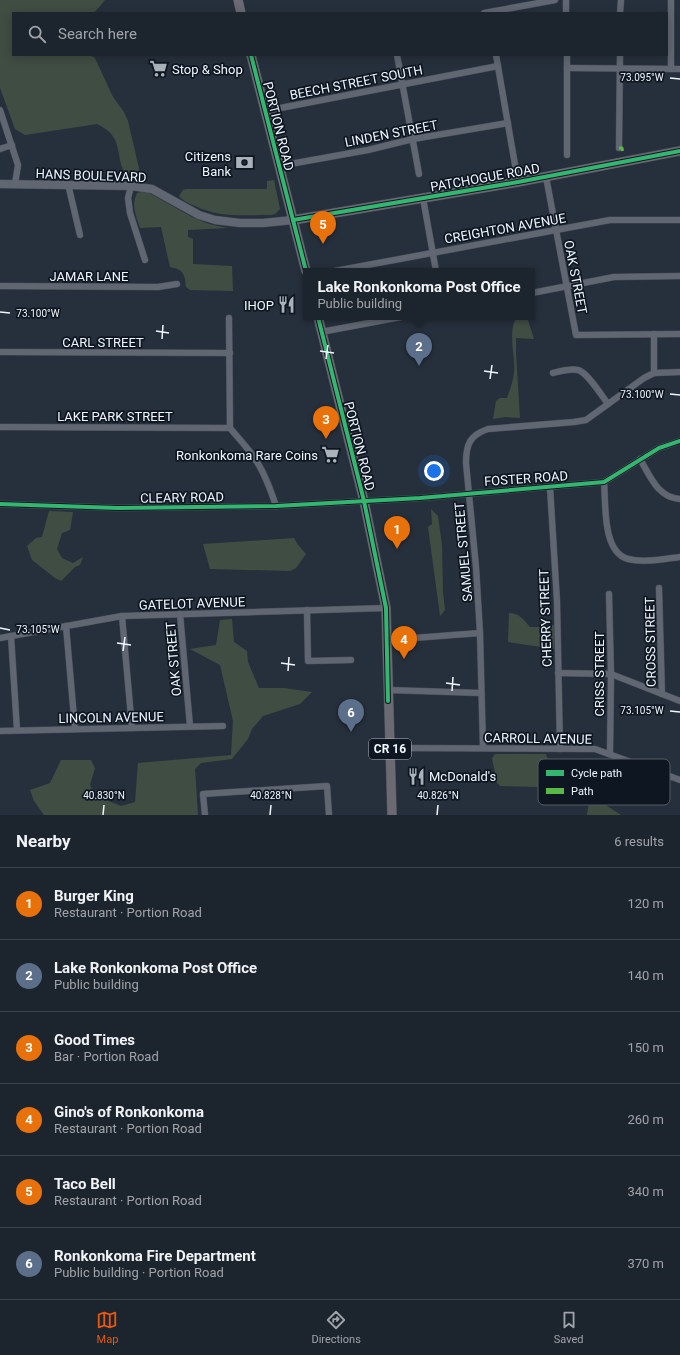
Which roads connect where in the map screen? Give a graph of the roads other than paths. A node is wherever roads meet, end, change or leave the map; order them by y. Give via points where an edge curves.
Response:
1 (238, 0) edge
2 (555, 0) edge
3 (566, 0) edge
4 (620, 0) edge
5 (672, 0) edge
6 (241, 12) edge
7 (492, 12) edge
8 (566, 12) edge
9 (620, 12) edge
10 (251, 56) edge
11 (397, 56) edge
12 (496, 56) edge
13 (566, 56) edge
14 (620, 56) edge
15 (498, 66) junction
16 (567, 68) junction
17 (620, 69) junction
18 (671, 69) junction
19 (680, 69) edge
20 (402, 84) junction
21 (0, 110) edge
22 (266, 111) junction
23 (508, 123) junction
24 (413, 139) junction
25 (12, 145) junction
26 (619, 148) dead end
27 (0, 149) edge
28 (680, 151) edge
29 (567, 155) dead end
30 (279, 166) junction
31 (419, 174) dead end
32 (546, 177) junction
33 (518, 182) junction
34 (0, 184) edge
35 (15, 184) junction
36 (68, 184) junction
37 (131, 186) junction
38 (423, 198) junction
39 (293, 220) junction
40 (680, 220) edge
41 (556, 230) junction
42 (80, 235) dead end
43 (432, 253) junction
44 (145, 260) dead end
45 (305, 268) edge
46 (351, 268) edge
47 (435, 268) edge
48 (680, 276) edge
49 (177, 284) dead end
50 (0, 286) edge
51 (567, 286) junction
52 (535, 292) edge
53 (230, 318) dead end
54 (319, 320) edge
55 (385, 320) edge
56 (321, 332) junction
57 (654, 334) junction
58 (680, 334) edge
59 (0, 352) edge
60 (230, 353) junction
61 (680, 372) edge
62 (553, 373) dead end
63 (654, 373) junction
64 (608, 404) junction
65 (0, 427) edge
66 (230, 428) junction
67 (680, 441) edge
68 (640, 459) junction
69 (604, 482) junction
70 (550, 487) junction
71 (469, 493) junction
72 (680, 499) edge
73 (364, 501) junction
74 (0, 504) edge
75 (276, 506) junction
76 (680, 557) edge
77 (659, 588) dead end
78 (609, 594) dead end
79 (386, 608) junction
80 (307, 610) junction
81 (180, 614) junction
82 (122, 616) junction
83 (66, 626) junction
84 (480, 633) junction
85 (11, 636) junction
86 (0, 638) edge
87 (388, 640) junction
88 (351, 660) dead end
89 (558, 673) junction
90 (611, 674) junction
91 (388, 690) junction
92 (481, 693) junction
93 (662, 694) junction
94 (680, 701) edge
95 (190, 726) junction
96 (223, 726) dead end
97 (132, 728) junction
98 (75, 729) junction
99 (17, 730) junction
100 (0, 731) edge
101 (390, 748) junction
102 (484, 748) junction
103 (560, 749) junction
104 (610, 754) junction
105 (623, 759) edge
106 (670, 776) edge
107 (680, 780) edge
108 (205, 815) edge
109 (329, 815) edge
110 (392, 815) edge

1 - 6 main road
2 - 7 street
3 - 8 street
4 - 9 street
5 - 18 street
10 - 22 main road, PORTION ROAD
11 - 20 street
12 - 15 street
13 - 16 street
14 - 17 street
15 - 20 street, BEECH STREET SOUTH
15 - 23 street
16 - 17 street
16 - 29 street
17 - 18 street
17 - 26 street
18 - 19 street
20 - 22 street, BEECH STREET SOUTH
20 - 24 street
21 - 25 street
22 - 30 main road, PORTION ROAD
23 - 24 street, LINDEN STREET
23 - 33 street
24 - 30 street, LINDEN STREET
24 - 31 street
25 - 27 street
25 - 35 street via 18,165
28 - 32 main road, PATCHOGUE ROAD
30 - 39 main road, PORTION ROAD
32 - 33 main road, PATCHOGUE ROAD
32 - 41 street, OAK STREET
33 - 38 main road, PATCHOGUE ROAD
34 - 35 street, HANS BOULEVARD
35 - 36 street, HANS BOULEVARD
36 - 37 street, HANS BOULEVARD
36 - 42 street
37 - 39 street, HANS BOULEVARD via 152,189 199,215 215,220 263,223
37 - 44 street via 128,198 130,213
38 - 39 main road, PATCHOGUE ROAD
38 - 43 street
39 - 45 main road, PORTION ROAD
40 - 41 street, CREIGHTON AVENUE via 610,220
41 - 43 street, CREIGHTON AVENUE
41 - 51 street, OAK STREET
43 - 46 street, CREIGHTON AVENUE
43 - 47 street
48 - 51 street via 614,277
49 - 50 street, JAMAR LANE via 158,287
51 - 52 street
51 - 57 street, OAK STREET via 576,335
53 - 60 street
54 - 56 main road, PORTION ROAD / CR 16
55 - 56 street
56 - 73 main road, PORTION ROAD / CR 16
57 - 58 street
57 - 63 street
59 - 60 street, CARL STREET
60 - 66 street
61 - 63 street, SAMUEL STREET
62 - 64 street via 580,370
63 - 64 street, SAMUEL STREET
64 - 71 street, SAMUEL STREET via 586,420 495,428 476,435 470,441 466,454
65 - 66 street, LAKE PARK STREET
66 - 75 street via 258,463
67 - 68 street, FOSTER ROAD via 659,448
68 - 69 street, FOSTER ROAD
68 - 72 street via 659,490 670,497
69 - 70 street, FOSTER ROAD
69 - 76 street via 608,535 621,556 638,560
70 - 71 street, FOSTER ROAD
70 - 89 street, CHERRY STREET via 557,601
71 - 73 street, FOSTER ROAD
71 - 84 street, SAMUEL STREET
73 - 75 street, CLEARY ROAD
73 - 79 main road, PORTION ROAD / CR 16
74 - 75 street, CLEARY ROAD via 118,508
77 - 93 street, CROSS STREET
78 - 90 street, CRISS STREET
79 - 80 street, GATELOT AVENUE
79 - 87 main road, PORTION ROAD / CR 16
80 - 81 street, GATELOT AVENUE
80 - 88 street via 308,661
81 - 82 street, GATELOT AVENUE
81 - 95 street, OAK STREET
82 - 83 street, GATELOT AVENUE
82 - 97 street
83 - 85 street, GATELOT AVENUE
83 - 98 street
84 - 87 street
84 - 92 street, SAMUEL STREET
85 - 86 street, GATELOT AVENUE
85 - 99 street
87 - 91 main road, PORTION ROAD / CR 16
89 - 90 street
89 - 103 street, CHERRY STREET
90 - 93 street
90 - 104 street, CRISS STREET
91 - 92 street
91 - 101 main road, PORTION ROAD / CR 16
92 - 102 street, SAMUEL STREET
93 - 94 street
95 - 96 street, LINCOLN AVENUE
95 - 97 street, LINCOLN AVENUE
97 - 98 street, LINCOLN AVENUE
98 - 99 street, LINCOLN AVENUE
99 - 100 street, LINCOLN AVENUE
101 - 102 street, CARROLL AVENUE
101 - 110 main road, PORTION ROAD / CR 16
102 - 103 street, CARROLL AVENUE
103 - 104 street, CARROLL AVENUE via 595,749
104 - 105 street, CARROLL AVENUE
106 - 107 street, CARROLL AVENUE
108 - 109 street via 203,794 327,786

